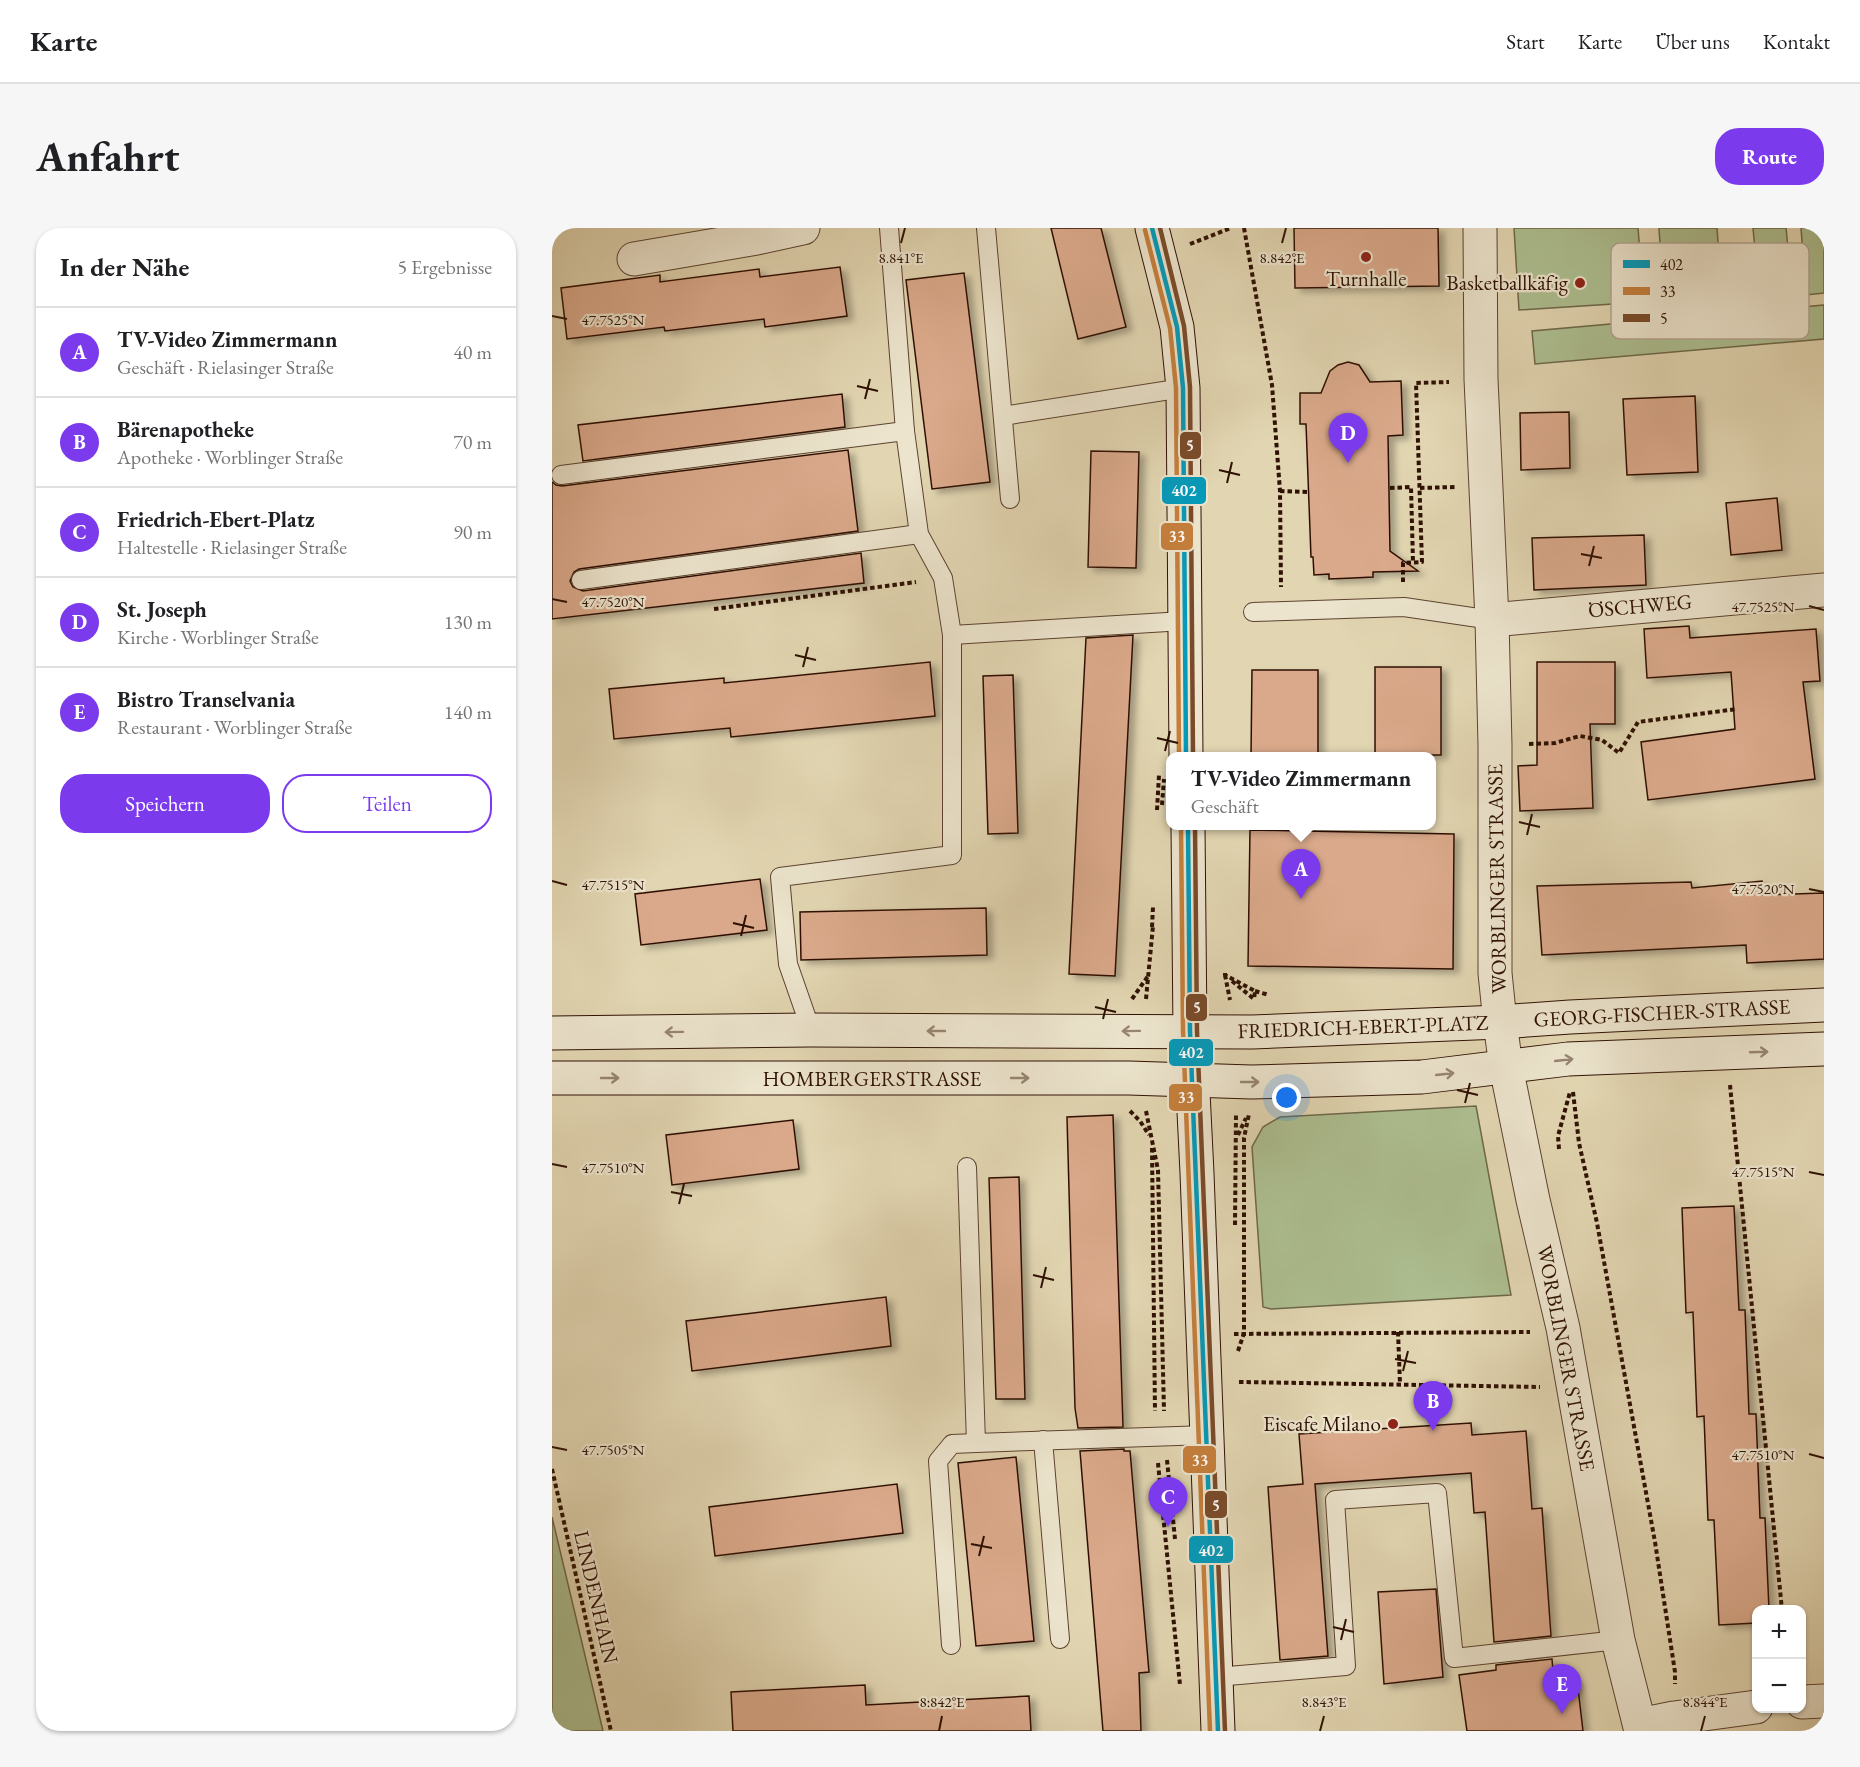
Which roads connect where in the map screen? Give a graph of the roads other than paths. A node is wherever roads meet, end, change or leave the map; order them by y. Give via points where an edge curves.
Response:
1 (804, 228) edge
2 (889, 228) edge
3 (986, 228) edge
4 (1480, 228) edge
5 (755, 233) edge
6 (1155, 242) edge
7 (634, 259) dead end
8 (1183, 388) junction
9 (1003, 416) junction
10 (905, 431) junction
11 (561, 475) dead end
12 (1010, 499) dead end
13 (919, 534) junction
14 (581, 580) dead end
15 (1824, 590) edge
16 (1253, 612) dead end
17 (1492, 620) junction
18 (1184, 621) junction
19 (952, 635) junction
20 (1186, 752) edge
21 (1188, 830) edge
22 (1824, 1005) edge
23 (1500, 1022) junction
24 (811, 1030) junction
25 (1190, 1031) junction
26 (552, 1033) edge
27 (1824, 1049) edge
28 (1506, 1067) junction
29 (552, 1078) edge
30 (1192, 1080) junction
31 (967, 1167) dead end
32 (1207, 1435) junction
33 (1043, 1440) junction
34 (976, 1443) junction
35 (1060, 1639) dead end
36 (1618, 1640) junction
37 (951, 1645) dead end
38 (1216, 1677) junction
39 (1824, 1701) edge
40 (1806, 1702) edge
41 (1752, 1708) edge
42 (1641, 1728) edge
43 (1218, 1731) edge

1 - 5 main road
2 - 10 lane
3 - 9 lane
4 - 17 main road, WORBLINGER STRASSE via 1481,380
5 - 7 main road
6 - 8 main road via 1177,327
8 - 9 lane
8 - 18 main road
9 - 12 lane
10 - 11 lane
10 - 13 lane
13 - 14 lane
13 - 19 lane via 943,578
15 - 17 main road, ÖSCHWEG
16 - 17 lane via 1404,607
17 - 23 main road, WORBLINGER STRASSE via 1496,973
18 - 19 lane
18 - 20 main road
19 - 24 lane via 952,855 780,877 788,964
21 - 25 main road
22 - 23 main road, GEORG-FISCHER-STRASSE
23 - 25 main road, FRIEDRICH-EBERT-PLATZ
23 - 28 main road, WORBLINGER STRASSE
25 -> 24 main road
24 -> 26 main road
25 - 30 main road
28 -> 27 main road, GEORG-FISCHER-STRASSE via 1568,1059
30 -> 28 main road via 1422,1077
28 - 36 main road, WORBLINGER STRASSE via 1563,1328
29 -> 30 main road, HOMBERGERSTRASSE
30 - 32 main road
31 - 34 lane
32 - 33 lane
32 - 38 main road
33 - 34 lane
33 - 35 lane
34 - 37 lane via 952,1443 938,1461
36 - 38 lane via 1454,1658 1437,1493 1335,1500 1346,1666
36 - 42 main road, WORBLINGER STRASSE
38 - 43 main road
39 - 40 main road
41 - 42 main road via 1674,1718

